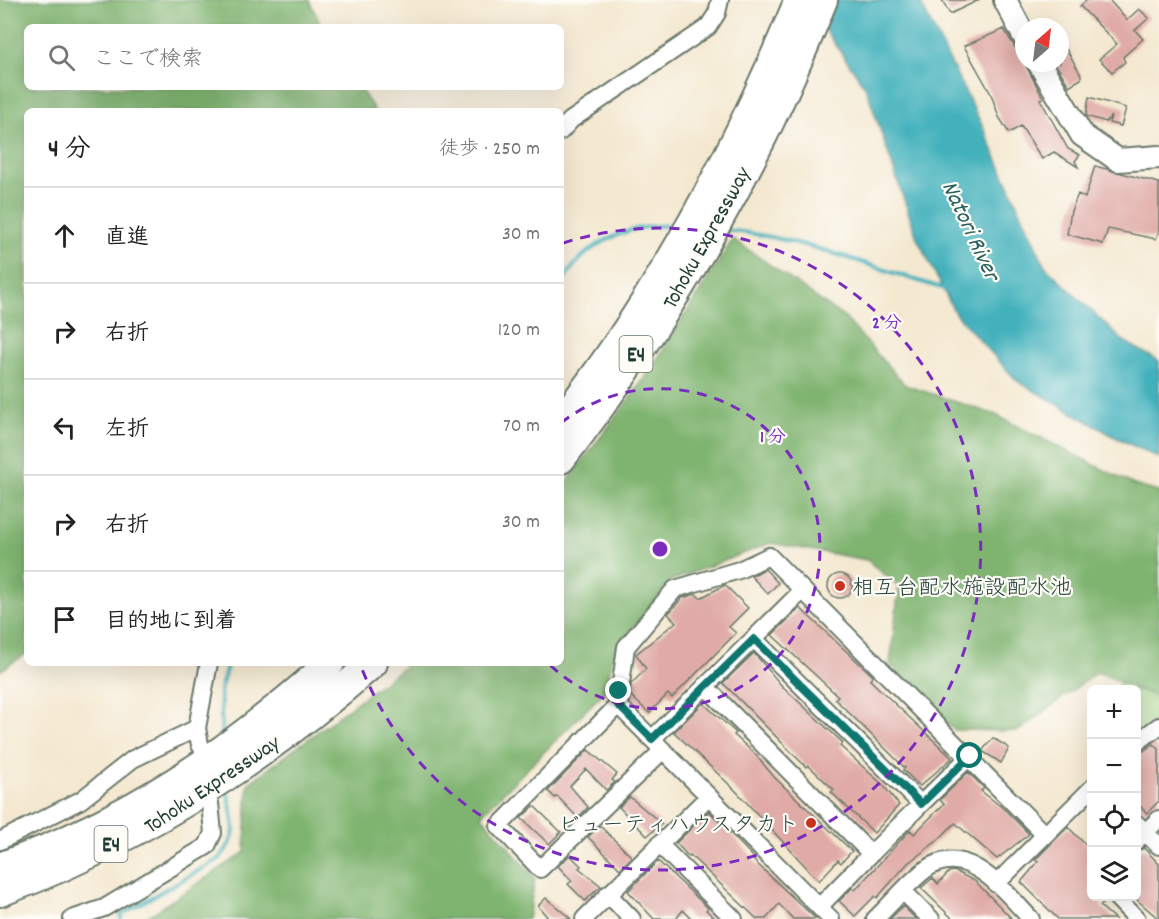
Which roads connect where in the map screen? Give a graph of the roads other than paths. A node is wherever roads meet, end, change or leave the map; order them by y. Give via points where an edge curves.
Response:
1 (720, 0) edge
2 (799, 0) edge
3 (823, 0) edge
4 (1005, 0) edge
5 (1015, 19) edge
6 (1044, 72) edge
7 (564, 128) edge
8 (1159, 157) edge
9 (693, 242) junction
10 (564, 417) edge
11 (564, 455) edge
12 (802, 591) junction
13 (754, 639) junction
14 (207, 666) edge
15 (327, 666) edge
16 (370, 666) edge
17 (705, 686) junction
18 (618, 705) junction
19 (1159, 726) edge
20 (197, 728) junction
21 (1141, 740) edge
22 (657, 745) junction
23 (240, 753) junction
24 (970, 756) junction
25 (208, 773) junction
26 (1087, 793) edge
27 (710, 796) junction
28 (921, 804) junction
29 (1159, 819) edge
30 (1141, 831) edge
31 (1141, 833) edge
32 (1045, 835) junction
33 (0, 841) edge
34 (659, 844) junction
35 (1159, 846) edge
36 (871, 854) junction
37 (0, 867) edge
38 (996, 884) junction
39 (0, 892) edge
40 (904, 892) junction
41 (608, 894) junction
42 (1119, 901) edge
43 (819, 907) junction
44 (72, 919) edge
45 (584, 919) edge
46 (632, 919) edge
47 (734, 919) edge
48 (831, 919) edge
49 (875, 919) edge
50 (931, 919) edge
51 (1031, 919) edge
52 (1137, 919) edge

1 - 7 street via 708,27
2 - 9 highway, Tohoku Expressway / E4
3 - 9 highway, Tohoku Expressway / E4 via 764,130
4 - 5 street
6 - 8 street via 1082,135 1118,160
9 - 10 highway, Tohoku Expressway / E4
9 - 11 highway, Tohoku Expressway / E4 via 645,341
12 - 13 street
12 - 18 street via 769,556 739,570 675,589 626,647
12 - 24 street
13 - 17 street
13 - 28 street
14 - 20 street
15 - 23 highway, Tohoku Expressway / E4
16 - 23 highway, Tohoku Expressway / E4 via 338,693
17 - 22 street
17 - 36 street
18 - 22 street
18 - 22 street via 499,826 540,869
19 - 21 street
20 - 25 street
20 - 33 street via 134,759 81,800
22 - 27 street
23 - 25 highway, Tohoku Expressway / E4
24 - 28 street
24 - 32 street
25 - 37 highway, Tohoku Expressway / E4 via 94,828
25 - 39 highway, Tohoku Expressway / E4 via 138,831
25 - 44 street via 213,833 207,846 104,908
26 - 32 street
27 - 34 street
27 - 43 street
28 - 36 street
29 - 30 street
31 - 35 street
32 - 38 street
34 - 41 street
34 - 47 street
36 - 43 street
38 - 40 street via 980,870 949,860 924,871
38 - 51 street
40 - 49 street
40 - 50 street
41 - 45 street
41 - 46 street
42 - 52 street
43 - 48 street

